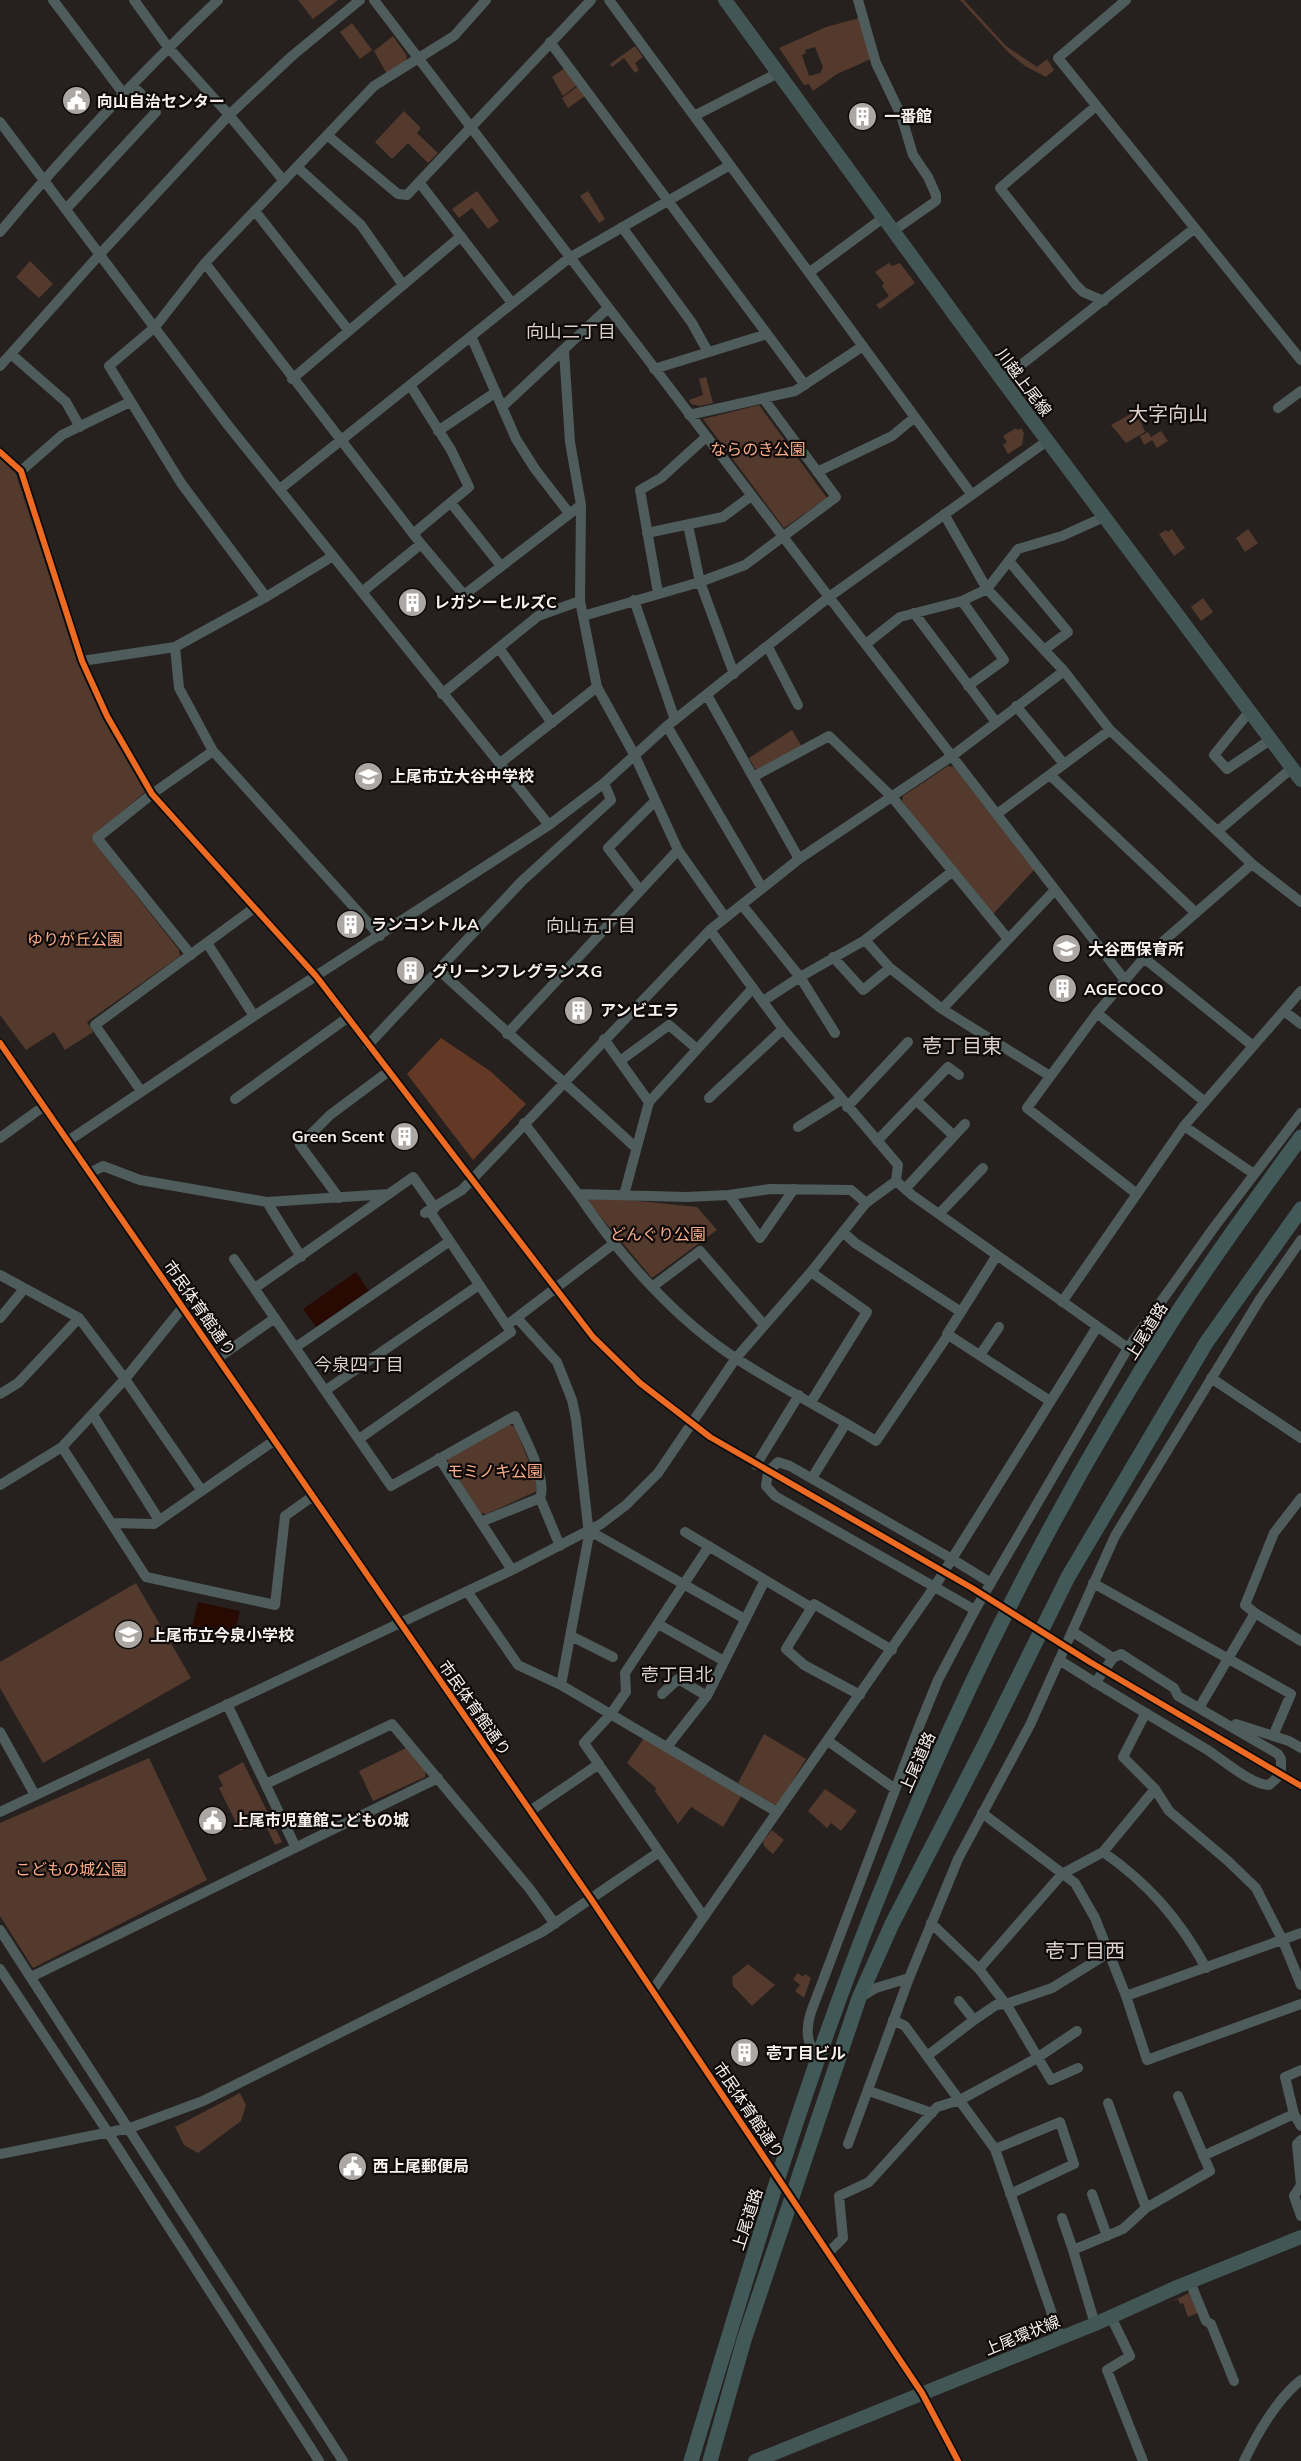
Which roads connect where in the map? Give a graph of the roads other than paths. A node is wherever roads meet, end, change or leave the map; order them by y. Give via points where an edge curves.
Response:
1 (53, 0) edge
2 (134, 0) edge
3 (218, 0) edge
4 (360, 0) edge
5 (374, 0) edge
6 (486, 0) edge
7 (591, 0) edge
8 (609, 0) edge
9 (725, 0) edge
10 (858, 0) edge
11 (1126, 0) edge
12 (550, 42) junction
13 (168, 47) junction
14 (418, 60) junction
15 (778, 73) junction
16 (132, 85) junction
17 (123, 93) junction
18 (1096, 106) junction
19 (229, 115) junction
20 (694, 116) junction
21 (0, 122) edge
22 (471, 126) junction
23 (327, 135) junction
24 (730, 165) junction
25 (297, 167) junction
26 (44, 179) junction
27 (284, 181) junction
28 (419, 182) junction
29 (668, 199) junction
30 (66, 209) junction
31 (255, 211) junction
32 (883, 218) junction
33 (622, 227) junction
34 (1195, 228) junction
35 (893, 231) junction
36 (0, 232) edge
37 (461, 236) junction
38 (100, 254) junction
39 (569, 258) junction
40 (206, 263) junction
41 (810, 272) junction
42 (403, 285) junction
43 (1104, 301) junction
44 (512, 303) junction
45 (608, 309) junction
46 (155, 327) junction
47 (349, 331) junction
48 (767, 334) junction
49 (471, 336) junction
50 (863, 346) junction
51 (564, 351) junction
52 (708, 352) junction
53 (11, 354) junction
54 (1301, 360) edge
55 (0, 366) edge
56 (654, 369) junction
57 (292, 379) junction
58 (1002, 380) junction
59 (410, 385) junction
60 (805, 385) junction
61 (1301, 391) edge
62 (496, 392) junction
63 (763, 398) junction
64 (130, 402) junction
65 (502, 407) junction
66 (1278, 408) dead end
67 (689, 415) junction
68 (915, 417) junction
69 (80, 427) junction
70 (438, 430) junction
71 (706, 436) junction
72 (341, 439) junction
73 (1047, 441) junction
74 (0, 452) edge
75 (21, 471) junction
76 (817, 472) junction
77 (280, 489) junction
78 (972, 495) junction
79 (751, 496) junction
80 (451, 503) junction
81 (581, 505) junction
82 (569, 513) junction
83 (944, 514) junction
84 (1104, 517) junction
85 (688, 525) junction
86 (647, 533) junction
87 (413, 534) junction
88 (784, 538) junction
89 (421, 544) junction
90 (333, 556) junction
91 (1009, 561) junction
92 (501, 566) junction
93 (700, 582) junction
94 (987, 589) junction
95 (362, 592) junction
96 (658, 593) junction
97 (266, 597) junction
98 (829, 597) junction
99 (634, 600) junction
100 (580, 601) junction
101 (962, 602) junction
102 (914, 613) junction
103 (583, 616) junction
104 (866, 644) junction
105 (175, 647) junction
106 (768, 647) junction
107 (499, 648) junction
108 (1044, 650) junction
109 (82, 661) junction
110 (1064, 671) junction
111 (734, 674) junction
112 (969, 686) junction
113 (597, 687) junction
114 (442, 694) junction
115 (707, 695) junction
116 (798, 705) dead end
117 (1016, 706) junction
118 (1250, 712) junction
119 (996, 722) junction
120 (552, 723) junction
121 (671, 723) junction
122 (1110, 730) junction
123 (1270, 740) junction
124 (213, 751) junction
125 (635, 756) junction
126 (952, 756) junction
127 (499, 764) junction
128 (1064, 765) junction
129 (1292, 768) junction
130 (1050, 775) junction
131 (753, 777) junction
132 (1301, 780) edge
133 (604, 783) junction
134 (152, 794) junction
135 (892, 796) junction
136 (655, 801) junction
137 (998, 814) junction
138 (549, 825) junction
139 (1219, 830) junction
140 (678, 850) junction
141 (799, 859) junction
142 (1252, 864) junction
143 (953, 871) junction
144 (762, 888) junction
145 (640, 890) junction
146 (1054, 891) junction
147 (1301, 902) edge
148 (742, 904) junction
149 (254, 908) junction
150 (1196, 913) junction
151 (726, 917) junction
152 (710, 930) junction
153 (380, 936) junction
154 (1008, 939) junction
155 (865, 940) junction
156 (207, 943) junction
157 (191, 955) junction
158 (833, 957) junction
159 (1144, 958) junction
160 (891, 968) junction
161 (438, 969) junction
162 (316, 976) junction
163 (800, 976) junction
164 (1125, 979) junction
165 (753, 988) junction
166 (1301, 991) edge
167 (763, 1001) junction
168 (942, 1009) junction
169 (1284, 1011) junction
170 (1097, 1013) junction
171 (254, 1016) junction
172 (347, 1018) junction
173 (1301, 1024) edge
174 (783, 1029) junction
175 (835, 1033) dead end
176 (507, 1034) junction
177 (604, 1039) junction
178 (908, 1042) dead end
179 (0, 1043) edge
180 (368, 1045) junction
181 (1254, 1046) junction
182 (697, 1049) junction
183 (620, 1061) junction
184 (389, 1071) junction
185 (959, 1075) dead end
186 (1050, 1076) junction
187 (564, 1081) junction
188 (141, 1091) junction
189 (235, 1098) dead end
190 (709, 1098) dead end
191 (917, 1101) junction
192 (649, 1102) junction
193 (1205, 1102) junction
194 (844, 1104) junction
195 (44, 1106) junction
196 (1301, 1113) edge
197 (524, 1123) junction
198 (965, 1124) dead end
199 (1184, 1126) junction
200 (798, 1127) dead end
201 (954, 1136) junction
202 (1301, 1137) edge
203 (0, 1138) edge
204 (68, 1141) junction
205 (877, 1141) junction
206 (636, 1148) junction
207 (983, 1168) dead end
208 (90, 1173) junction
209 (1254, 1174) junction
210 (472, 1177) junction
211 (896, 1181) junction
212 (906, 1188) junction
213 (794, 1189) junction
214 (389, 1194) junction
215 (578, 1194) junction
216 (1137, 1194) junction
217 (624, 1195) junction
218 (729, 1195) junction
219 (339, 1198) junction
220 (267, 1202) junction
221 (866, 1203) junction
222 (1301, 1209) edge
223 (430, 1210) junction
224 (939, 1214) junction
225 (843, 1232) junction
226 (1301, 1240) edge
227 (450, 1241) junction
228 (616, 1242) junction
229 (997, 1255) junction
230 (301, 1257) junction
231 (234, 1259) dead end
232 (811, 1272) junction
233 (0, 1275) edge
234 (480, 1286) junction
235 (652, 1287) junction
236 (255, 1288) junction
237 (24, 1289) junction
238 (556, 1289) junction
239 (1062, 1302) junction
240 (183, 1307) junction
241 (961, 1312) junction
242 (79, 1317) junction
243 (0, 1318) edge
244 (275, 1318) junction
245 (517, 1318) junction
246 (506, 1325) junction
247 (764, 1325) junction
248 (999, 1327) dead end
249 (1097, 1328) junction
250 (948, 1335) junction
251 (296, 1347) junction
252 (1128, 1348) junction
253 (980, 1356) junction
254 (218, 1358) junction
255 (736, 1358) junction
256 (1211, 1378) junction
257 (125, 1379) junction
258 (326, 1390) junction
259 (0, 1394) edge
260 (799, 1395) junction
261 (1050, 1401) junction
262 (811, 1402) junction
263 (93, 1416) junction
264 (846, 1423) junction
265 (692, 1425) junction
266 (1301, 1438) edge
267 (359, 1439) junction
268 (275, 1440) junction
269 (62, 1447) junction
270 (439, 1458) junction
271 (756, 1465) junction
272 (768, 1472) junction
273 (812, 1478) junction
274 (0, 1485) edge
275 (202, 1491) junction
276 (313, 1496) junction
277 (540, 1498) junction
278 (1301, 1498) edge
279 (159, 1520) junction
280 (481, 1522) junction
281 (112, 1523) junction
282 (685, 1532) dead end
283 (589, 1533) junction
284 (560, 1546) junction
285 (709, 1546) junction
286 (952, 1559) junction
287 (512, 1570) junction
288 (765, 1580) junction
289 (1093, 1582) junction
290 (991, 1583) junction
291 (684, 1585) junction
292 (935, 1586) junction
293 (972, 1588) tunnel mouth
294 (467, 1591) junction
295 (812, 1608) junction
296 (975, 1610) junction
297 (1255, 1613) junction
298 (745, 1619) junction
299 (399, 1623) junction
300 (658, 1624) junction
301 (1073, 1632) junction
302 (571, 1636) junction
303 (1301, 1641) edge
304 (892, 1650) junction
305 (613, 1657) dead end
306 (1113, 1658) junction
307 (1228, 1658) junction
308 (1059, 1660) junction
309 (724, 1661) junction
310 (1090, 1662) tunnel mouth
311 (1095, 1683) junction
312 (561, 1685) junction
313 (662, 1694) dead end
314 (860, 1695) junction
315 (707, 1696) junction
316 (227, 1704) junction
317 (1199, 1708) junction
318 (1145, 1714) junction
319 (610, 1715) junction
320 (1213, 1716) junction
321 (0, 1732) edge
322 (1274, 1736) junction
323 (828, 1741) junction
324 (667, 1747) junction
325 (1301, 1748) edge
326 (599, 1764) junction
327 (1281, 1774) junction
328 (438, 1778) junction
329 (266, 1784) junction
330 (1301, 1786) edge
331 (895, 1789) junction
332 (1155, 1789) junction
333 (36, 1795) junction
334 (530, 1811) junction
335 (0, 1812) edge
336 (777, 1812) junction
337 (982, 1813) junction
338 (295, 1846) junction
339 (659, 1851) junction
340 (1103, 1852) junction
341 (1062, 1874) junction
342 (591, 1899) junction
343 (704, 1917) junction
344 (931, 1923) junction
345 (555, 1924) junction
346 (0, 1930) edge
347 (1301, 1933) edge
348 (1283, 1941) junction
349 (1110, 1953) junction
350 (1206, 1968) junction
351 (0, 1969) edge
352 (980, 1970) junction
353 (31, 1977) junction
354 (909, 1977) junction
355 (1301, 1985) edge
356 (652, 1991) junction
357 (1126, 1996) junction
358 (859, 1998) junction
359 (959, 2001) dead end
360 (1006, 2004) junction
361 (1301, 2004) edge
362 (894, 2020) junction
363 (974, 2020) junction
364 (1077, 2031) dead end
365 (927, 2056) junction
366 (1037, 2058) junction
367 (818, 2060) junction
368 (1078, 2068) dead end
369 (1301, 2070) edge
370 (869, 2091) junction
371 (1178, 2096) dead end
372 (960, 2100) junction
373 (1108, 2103) dead end
374 (932, 2113) junction
375 (1294, 2114) junction
376 (1301, 2126) edge
377 (130, 2128) junction
378 (109, 2133) junction
379 (1301, 2140) edge
380 (848, 2144) dead end
381 (995, 2149) junction
382 (0, 2154) edge
383 (1203, 2156) junction
384 (778, 2178) junction
385 (1010, 2194) junction
386 (1092, 2194) dead end
387 (792, 2198) junction
388 (1146, 2208) junction
389 (1301, 2216) edge
390 (1062, 2218) dead end
391 (1107, 2236) junction
392 (1301, 2237) edge
393 (1073, 2250) junction
394 (828, 2253) junction
395 (1190, 2282) junction
396 (1111, 2317) junction
397 (1095, 2324) junction
398 (1060, 2337) junction
399 (1301, 2379) edge
400 (1234, 2381) dead end
401 (922, 2394) junction
402 (319, 2461) edge
403 (343, 2461) edge
404 (691, 2461) edge
405 (710, 2461) edge
406 (755, 2461) edge
407 (958, 2461) edge
408 (1143, 2461) edge
409 (1244, 2461) edge

1 - 17 street
2 - 13 street
3 - 13 street
4 - 19 street
5 - 14 street
6 - 14 street via 454,36
7 - 12 street
8 - 20 street
9 - 15 main road, 川越上尾線
10 - 35 street via 876,63 901,115 913,155 936,195 936,201
11 - 18 street via 1058,58
12 - 22 street
12 - 29 street
13 - 16 street
13 - 19 street
14 - 22 street
14 - 23 street via 374,86
15 - 20 street
15 - 32 main road, 川越上尾線
16 - 17 street
16 - 30 street via 156,112
17 - 26 street
18 - 34 street
18 - 43 street via 1000,188 1076,285
19 - 27 street
19 - 38 street
20 - 24 street
21 - 26 street
22 - 28 street
22 - 39 street
23 - 25 street
23 - 28 street via 398,194 407,195
24 - 29 street
24 - 41 street
25 - 27 street
25 - 42 street via 361,225
26 - 30 street
26 - 36 street
27 - 31 street
28 - 37 street
29 - 33 street
29 - 48 street
30 - 38 street
31 - 40 street
31 - 47 street
32 - 35 main road, 川越上尾線
32 - 41 street
33 - 39 street
33 - 52 street via 692,323
34 - 43 street
34 - 54 street
35 - 58 main road, 川越上尾線
37 - 42 street
37 - 44 street
38 - 46 street
38 - 53 street
39 - 44 street
39 - 45 street
40 - 46 street
40 - 57 street
41 - 50 street
42 - 47 street
43 - 58 street
44 - 49 street
45 - 51 street
45 - 56 street
46 - 64 street via 109,366
46 - 77 street
47 - 57 street
48 - 52 street
48 - 60 street
49 - 59 street
49 - 62 street
50 - 60 street
50 - 68 street
51 - 65 street
51 - 81 street via 570,442
52 - 56 street
53 - 55 street
53 - 69 street via 66,402
56 - 67 street
57 - 72 street
58 - 73 main road, 川越上尾線
59 - 70 street
59 - 72 street
60 - 63 street
61 - 66 street
62 - 65 street
62 - 70 street
63 - 67 street
63 - 76 street
64 - 69 street
64 - 97 street via 181,483
65 - 82 street via 516,439
67 - 71 street
68 - 76 street via 892,436
68 - 78 street
69 - 75 street via 62,435
70 - 80 street via 469,488
71 - 79 street
71 - 86 street via 661,478 640,490
72 - 77 street
72 - 87 street
73 - 78 street
73 - 84 main road, 川越上尾線
74 - 75 street
75 - 109 street
76 - 88 street via 836,497
77 - 90 street
78 - 83 street
79 - 85 street via 723,517
79 - 88 street
80 - 87 street
80 - 92 street
81 - 82 street
81 - 100 street
82 - 92 street
83 - 94 street
83 - 98 street
84 - 91 street via 1062,536 1018,549
84 - 118 main road, 川越上尾線
85 - 86 street
85 - 93 street
86 - 96 street
87 - 89 street
88 - 93 street via 745,565
88 - 98 street
89 - 92 street via 464,595
89 - 95 street
90 - 95 street
90 - 97 street
91 - 94 street
91 - 108 street via 1068,632
93 - 96 street
93 - 111 street
94 - 101 street
94 - 108 street
95 - 114 street
96 - 99 street
97 - 105 street
98 - 104 street
98 - 106 street
99 - 103 street
99 - 121 street
100 - 103 street
100 - 107 street via 538,616
101 - 102 street
101 - 112 street via 1004,660
102 - 104 street via 900,617
102 - 112 street
103 - 113 street
104 - 126 street
105 - 109 street
105 - 124 street via 179,688
106 - 111 street
106 - 116 street
107 - 114 street
107 - 120 street
108 - 110 street
109 - 134 street via 107,716
110 - 117 street
110 - 122 street
111 - 115 street
112 - 119 street
113 - 120 street
113 - 125 street
114 - 127 street
115 - 121 street
115 - 131 street
117 - 119 street
117 - 128 street
118 - 123 main road, 川越上尾線
118 - 123 street via 1214,755 1227,770
119 - 126 street
120 - 127 street
121 - 125 street
121 - 144 street
122 - 128 street
122 - 139 street
123 - 129 main road, 川越上尾線
124 - 134 street
124 - 153 street
125 - 133 street
125 - 136 street
126 - 135 street
126 - 137 street
127 - 138 street
128 - 130 street
129 - 132 main road, 川越上尾線
129 - 139 street
130 - 137 street
130 - 150 street
131 - 135 street via 829,736
131 - 141 street
133 - 138 street
133 - 161 street via 611,800 522,881
134 - 149 street
134 - 157 street via 97,838
135 - 141 street
135 - 143 street
136 - 140 street
136 - 145 street via 608,848
137 - 146 street
138 - 153 street
139 - 142 street
140 - 145 street
140 - 151 street
141 - 144 street
142 - 147 street
142 - 150 street
143 - 154 street
143 - 155 street
144 - 148 street
145 - 176 street
146 - 154 street
146 - 164 street
148 - 151 street
148 - 163 street
149 - 156 street
149 - 162 street
150 - 159 street
151 - 152 street
152 - 165 street
152 - 177 street
153 - 162 street
154 - 168 street
155 - 158 street
155 - 160 street
156 - 157 street
156 - 171 street
157 - 188 street via 95,1025
158 - 160 street via 863,990
158 - 163 street
159 - 164 street
159 - 181 street
160 - 168 street
161 - 176 street
161 - 180 street
162 - 171 street
162 - 172 street
163 - 167 street
163 - 175 street
164 - 170 street
165 - 167 street
165 - 182 street
166 - 169 street
167 - 174 street
168 - 186 street
169 - 173 street
169 - 181 street
170 - 186 street
170 - 193 street
171 - 188 street
172 - 180 street
172 - 189 street
174 - 190 street
174 - 194 street
176 - 187 street
177 - 183 street
177 - 187 street
178 - 194 street
179 - 195 street, 市民体育館通り
180 - 184 street
181 - 193 street
182 - 183 street via 669,1025
182 - 192 street
183 - 192 street
184 - 210 street
184 - 219 street via 330,1115 300,1145
185 - 191 street via 948,1067
186 - 216 street via 1027,1108
187 - 197 street
187 - 206 street
188 - 204 street
191 - 201 street
191 - 205 street
192 - 206 street
193 - 199 street
194 - 200 street
194 - 205 street
195 - 203 street
195 - 204 street, 市民体育館通り
196 - 209 street
197 - 210 street
197 - 215 street
198 - 201 street
199 - 209 street
199 - 216 street
201 - 212 street
202 - 367 highway, 上尾道路 via 1173,1320 1016,1592 872,1911
204 - 208 street, 市民体育館通り
205 - 211 street via 897,1165
206 - 217 street
207 - 224 street
208 - 220 street via 103,1166 140,1180
208 - 240 street, 市民体育館通り
209 - 252 street
210 - 223 street via 462,1190
210 - 238 street
211 - 212 street
211 - 221 street
212 - 224 street
213 - 218 street
213 - 218 street via 760,1238
213 - 221 street via 851,1190
214 - 219 street
214 - 223 street via 413,1177
214 - 230 street
215 - 217 street
215 - 228 street
216 - 239 street
217 - 218 street
219 - 220 street
220 - 230 street
221 - 225 street
222 - 358 highway via 1206,1343 1068,1577 876,1955
223 - 227 street
224 - 229 street
225 - 232 street
225 - 241 street
226 - 256 street
227 - 234 street
227 - 251 street
228 - 235 street
228 - 238 street
229 - 239 street
229 - 241 street
230 - 236 street
231 - 236 street
232 - 247 street
232 - 262 street via 867,1312
233 - 237 street
234 - 246 street
234 - 258 street
235 - 247 street via 700,1251
235 - 255 street
236 - 244 street
237 - 242 street
237 - 243 street
238 - 245 street
238 - 265 street via 608,1353
239 - 249 street
240 - 254 street, 市民体育館通り
240 - 257 street
241 - 250 street
242 - 257 street
242 - 259 street via 18,1383
244 - 251 street
244 - 254 street
245 - 246 street
245 - 283 street via 557,1362 572,1400
246 - 267 street via 511,1332
247 - 255 street
248 - 253 street
249 - 252 street
249 - 261 street
250 - 253 street
250 - 264 street via 876,1441
251 - 258 street
252 - 290 street
253 - 261 street
254 - 268 street, 市民体育館通り
255 - 260 street
255 - 265 street
256 - 266 street
256 - 289 street via 1115,1536
257 - 263 street
257 - 275 street
258 - 267 street
260 - 262 street
260 - 271 street
261 - 286 street
262 - 264 street
263 - 269 street
263 - 279 street
264 - 273 street
265 - 271 street
265 - 283 street via 658,1473 626,1505
267 - 270 street via 391,1486
268 - 275 street
268 - 276 street, 市民体育館通り
269 - 274 street
269 - 281 street
270 - 277 street via 515,1416 544,1490
270 - 280 street
271 - 272 street
272 - 273 street via 778,1462
272 - 292 street via 766,1486 775,1496
272 - 293 street
273 - 286 street
275 - 279 street
276 - 281 street via 285,1516 275,1605 146,1577
276 - 299 street, 市民体育館通り
277 - 280 street
277 - 284 street
278 - 297 street via 1274,1533 1245,1605
279 - 281 street via 154,1524
280 - 287 street
282 - 285 street
283 - 284 street
283 - 291 street
283 - 302 street
284 - 287 street
285 - 288 street
285 - 291 street
286 - 290 street
286 - 292 street
287 - 294 street
288 - 295 street
288 - 298 street
289 - 301 street
289 - 307 street
290 - 296 street
291 - 298 street
291 - 300 street
292 - 296 street
292 - 304 street
294 - 299 street
294 - 312 street via 518,1665
295 - 304 street via 814,1604
295 - 314 street via 786,1649 804,1665
296 - 331 street via 938,1680
297 - 303 street
297 - 307 street
298 - 309 street
299 - 316 street
299 - 334 street, 市民体育館通り
300 - 309 street
300 - 319 street via 625,1673 626,1692
301 - 306 street
301 - 308 street
302 - 305 street
302 - 312 street
304 - 314 street
306 - 311 street
306 - 317 street via 1121,1654
307 - 317 street
307 - 322 street via 1291,1694
308 - 311 street
308 - 337 street via 1030,1725
309 - 315 street
310 - 327 street
311 - 318 street
312 - 319 street
313 - 315 street via 678,1679
314 - 323 street
315 - 324 street
316 - 329 street
316 - 333 street
317 - 320 street
318 - 327 street via 1254,1781 1269,1785
318 - 332 street via 1123,1757
319 - 324 street
319 - 326 street via 584,1743
320 - 322 street
320 - 327 street via 1278,1754
321 - 333 street
322 - 325 street
323 - 331 street
323 - 336 street
324 - 336 street
326 - 334 street
326 - 339 street
327 - 330 street
328 - 329 street via 392,1724
328 - 338 street
328 - 345 street via 530,1888
329 - 338 street
331 - 367 street via 811,2012 806,2036
332 - 340 street
332 - 348 street via 1170,1810 1256,1888
333 - 335 street
334 - 342 street, 市民体育館通り
336 - 343 street
337 - 341 street
337 - 344 street
338 - 353 street
339 - 342 street
339 - 343 street
340 - 341 street
340 - 350 street via 1154,1895 1185,1931
341 - 349 street via 1075,1884
341 - 352 street
342 - 345 street
342 - 356 street, 市民体育館通り
343 - 356 street
344 - 352 street
344 - 354 street
345 - 377 street via 202,2101
346 - 353 street
347 - 348 street
348 - 350 street
348 - 355 street
349 - 357 street
349 - 360 street via 1052,1988
350 - 357 street
351 - 378 street
352 - 360 street
353 - 377 street
354 - 358 street
354 - 362 street
356 - 384 street, 市民体育館通り
357 - 361 street via 1147,2060
358 - 387 highway
359 - 363 street
360 - 363 street via 996,2005
360 - 366 street
362 - 365 street via 905,2026
362 - 370 street
363 - 365 street
364 - 366 street
365 - 372 street
366 - 368 street via 1050,2080
366 - 372 street
367 - 384 highway, 上尾道路
369 - 375 street via 1285,2077
370 - 374 street
370 - 380 street
371 - 383 street
372 - 374 street via 937,2107
372 - 381 street
373 - 388 street
374 - 394 street via 869,2182 839,2196 843,2238
375 - 376 street
375 - 383 street
377 - 378 street
377 - 403 street
378 - 382 street
378 - 402 street
379 - 389 street via 1297,2144 1300,2185 1294,2196
381 - 385 street
381 - 385 street via 1060,2122 1074,2164
383 - 388 street via 1210,2171
384 - 387 street, 市民体育館通り
384 - 404 highway, 上尾道路
385 - 398 street
386 - 391 street
387 - 394 street, 市民体育館通り
387 - 405 highway via 744,2340
388 - 391 street via 1123,2229
390 - 393 street
391 - 393 street
392 - 395 main road, 上尾環状線
393 - 397 street
394 - 401 street, 市民体育館通り
395 - 396 main road, 上尾環状線
395 - 400 street
396 - 397 main road, 上尾環状線
396 - 408 street via 1130,2356 1107,2370
397 - 398 main road, 上尾環状線
398 - 401 main road, 上尾環状線
399 - 409 street via 1270,2415
401 - 406 main road, 上尾環状線
401 - 407 street, 市民体育館通り

